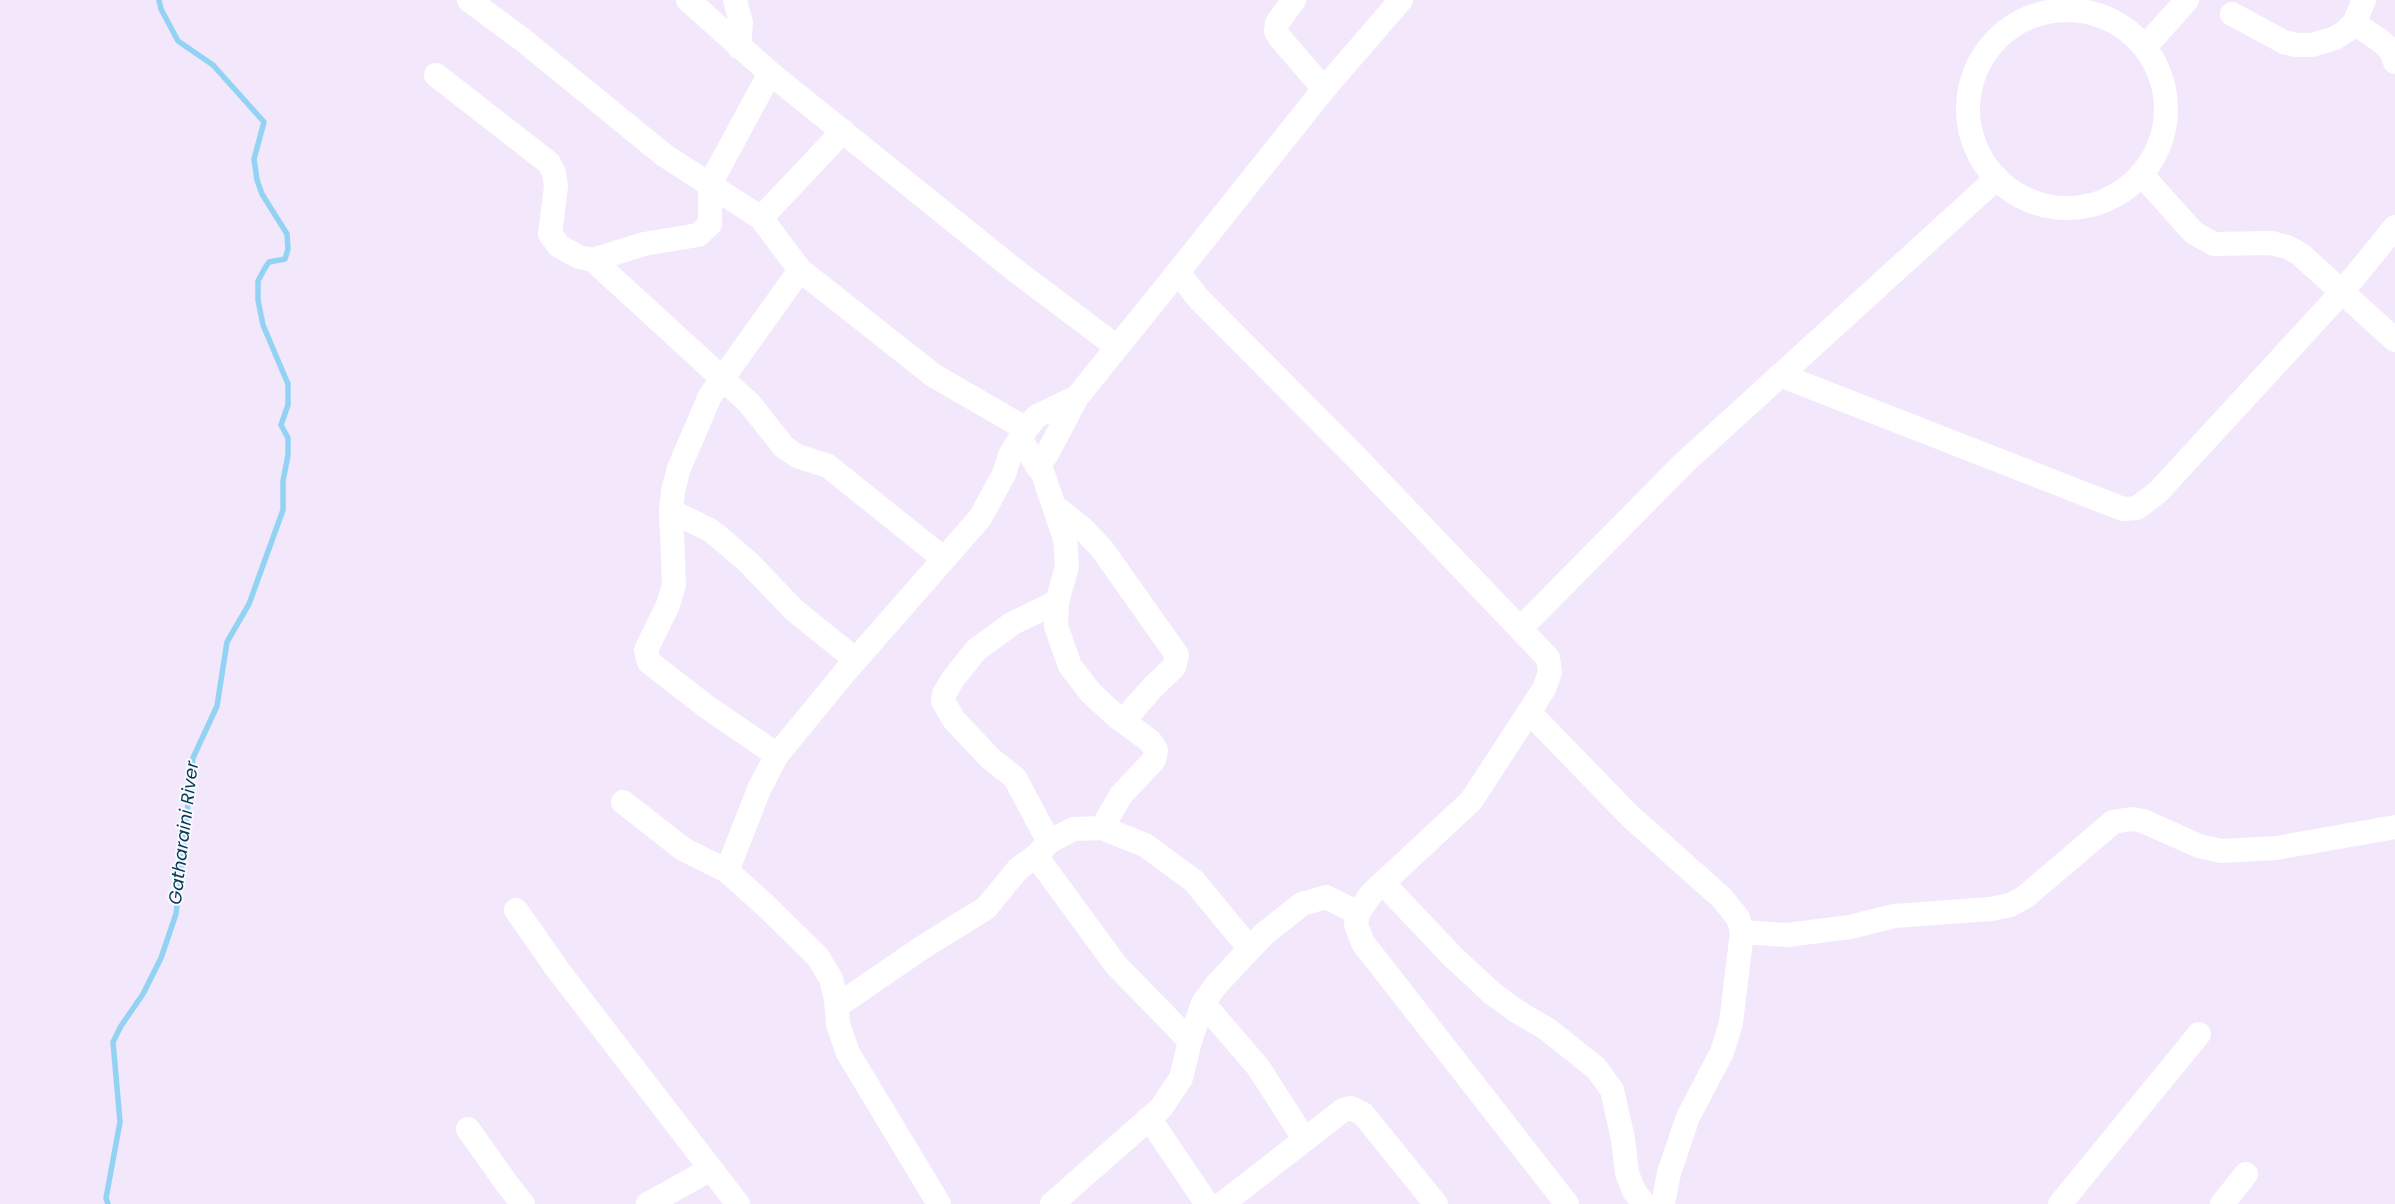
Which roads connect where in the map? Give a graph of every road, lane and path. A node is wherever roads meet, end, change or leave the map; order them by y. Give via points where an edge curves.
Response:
1 (469, 0) edge
2 (688, 0) edge
3 (735, 0) edge
4 (1294, 0) edge
5 (1401, 0) edge
6 (2187, 0) edge
7 (2364, 0) edge
8 (2232, 14) dead end
9 (2354, 23) junction
10 (2145, 47) junction
11 (739, 48) junction
12 (2395, 62) edge
13 (770, 73) junction
14 (436, 75) dead end
15 (1324, 89) junction
16 (843, 131) junction
17 (2141, 174) junction
18 (1997, 178) junction
19 (710, 184) junction
20 (761, 218) junction
21 (2395, 227) edge
22 (593, 260) junction
23 (800, 270) junction
24 (1178, 272) junction
25 (2342, 292) junction
26 (2395, 340) edge
27 (1117, 348) junction
28 (1780, 375) junction
29 (722, 379) junction
30 (1077, 397) junction
31 (1023, 434) junction
32 (1037, 466) junction
33 (1054, 506) junction
34 (671, 511) junction
35 (1102, 550) junction
36 (1068, 558) junction
37 (944, 559) junction
38 (1057, 602) junction
39 (1520, 629) junction
40 (856, 660) junction
41 (1529, 712) junction
42 (1123, 721) junction
43 (777, 755) junction
44 (623, 802) dead end
45 (2395, 827) edge
46 (1102, 828) junction
47 (1042, 849) junction
48 (727, 871) junction
49 (1382, 883) junction
50 (516, 910) dead end
51 (1358, 913) junction
52 (1742, 932) junction
53 (1250, 949) junction
54 (1203, 1003) junction
55 (837, 1006) junction
56 (2198, 1034) dead end
57 (1190, 1041) junction
58 (1149, 1118) junction
59 (468, 1129) dead end
60 (1305, 1140) junction
61 (711, 1169) junction
62 (2246, 1174) dead end
63 (523, 1204) edge
64 (648, 1204) edge
65 (738, 1204) edge
66 (939, 1204) edge
67 (1052, 1204) edge
68 (1207, 1204) edge
69 (1222, 1204) edge
70 (1436, 1204) edge
71 (1567, 1204) edge
72 (1644, 1204) edge
73 (1664, 1204) edge
74 (2060, 1204) edge
75 (2222, 1204) edge

1 - 19 street via 664,155
2 - 11 street
3 - 11 street via 741,23
4 - 15 street via 1277,23 1276,31
5 - 15 street
6 - 10 street
7 - 9 street
8 - 9 street via 2296,46 2335,38
9 - 12 street via 2382,42 2391,51
10 - 17 street via 2161,77 2166,111 2159,145
10 - 18 street via 2119,24 2104,16 2079,11 2036,15 2006,31 1983,57 1971,89 1969,106 1980,156
11 - 13 street
13 - 16 street
13 - 19 street
14 - 22 street via 549,163 556,186 550,234 559,246 579,257
15 - 24 street
16 - 20 street
16 - 27 street
17 - 18 street via 2114,196 2064,208 2031,201
17 - 25 street via 2200,237 2214,244 2271,243 2287,247 2300,254
18 - 28 street
19 - 20 street
19 - 22 street via 710,224 698,235 621,249
20 - 23 street
21 - 25 street
22 - 29 street
23 - 29 street
23 - 31 street via 933,375
24 - 27 street
24 - 39 street via 1198,298
25 - 26 street
25 - 28 street via 2158,492 2137,508 2124,509
27 - 30 street
28 - 39 street via 1684,462
29 - 34 street via 710,396 679,468 672,491
29 - 37 street via 749,403 784,447 797,456 828,466
30 - 31 street via 1036,416
30 - 32 street via 1047,454
31 - 32 street
31 - 37 street via 980,518
32 - 33 street
33 - 35 street via 1083,529
33 - 36 street via 1066,539
34 - 40 street via 710,530 749,563 794,610
34 - 43 street via 674,585 646,650 649,662
35 - 36 street
35 - 42 street via 1177,655 1174,666
36 - 38 street
37 - 40 street
38 - 42 street via 1056,626 1070,666 1091,693
38 - 47 street via 1013,623 976,650 953,679 943,701 954,720 990,758 1015,778
39 - 41 street via 1548,658 1550,672 1544,690
40 - 43 street
41 - 49 street via 1471,801
41 - 52 street via 1630,816 1722,898 1738,918
42 - 46 street via 1150,740 1156,750 1154,760 1121,795
43 - 48 street via 760,787
44 - 48 street via 683,849
45 - 52 street via 2276,848 2221,851 2198,846 2143,821 2131,819 2113,822 2025,897 2010,904 1991,909 1894,916 1850,927 1787,935
46 - 47 street via 1073,829
46 - 53 street via 1145,845 1194,881
47 - 55 street via 1018,869 986,908
47 - 57 street via 1116,965
48 - 55 street via 818,958 831,979
49 - 51 street
49 - 72 street via 1493,994 1547,1029 1596,1068 1612,1090 1627,1172 1634,1191
50 - 61 street via 558,970
51 - 53 street via 1326,898 1302,904 1283,917
51 - 71 street via 1356,925 1363,943
52 - 73 street via 1731,1023 1722,1052 1688,1117 1672,1163
53 - 54 street
54 - 57 street
54 - 60 street via 1258,1067
55 - 66 street via 838,1024 848,1053
56 - 74 street
57 - 58 street via 1181,1078 1161,1108
58 - 67 street
58 - 68 street
59 - 63 street
60 - 69 street
60 - 70 street via 1343,1110 1351,1108 1363,1114
61 - 64 street
61 - 65 street
62 - 75 street

